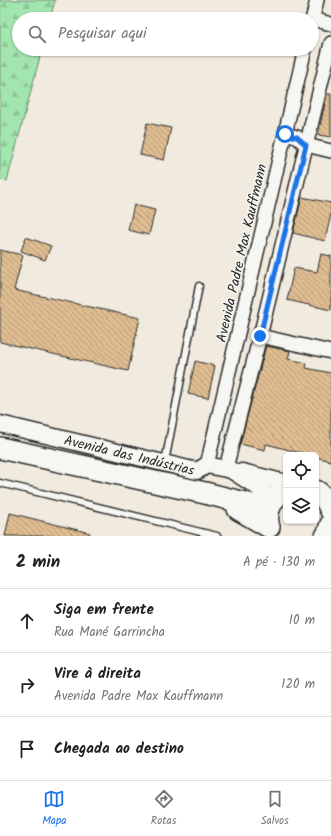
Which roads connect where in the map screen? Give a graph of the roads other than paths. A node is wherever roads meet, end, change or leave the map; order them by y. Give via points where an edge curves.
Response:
1 (317, 0) edge
2 (314, 12) edge
3 (319, 21) edge
4 (331, 24) edge
5 (331, 43) edge
6 (303, 56) edge
7 (285, 134) junction
8 (306, 145) junction
9 (331, 151) edge
10 (199, 286) dead end
11 (260, 336) junction
12 (331, 352) edge
13 (0, 424) edge
14 (0, 448) edge
15 (165, 462) junction
16 (207, 465) junction
17 (228, 469) junction
18 (283, 482) edge
19 (0, 483) edge
20 (319, 488) edge
21 (331, 489) edge
22 (319, 493) edge
23 (331, 511) edge
24 (274, 513) edge
25 (331, 524) edge
26 (217, 536) edge
27 (326, 536) edge

1 - 2 street
3 - 4 street
5 - 8 street
6 - 7 street, Avenida Padre Max Kauffmann
7 - 8 street via 297,137
7 - 16 street, Avenida Padre Max Kauffmann
8 - 9 street
8 - 11 street
10 - 15 lane
11 - 12 street
11 - 17 street
13 - 15 street, Avenida das Indústrias
14 - 24 main road, Avenida das Indústrias via 204,493
15 - 16 street, Avenida das Indústrias via 197,471
16 - 17 street, Avenida das Indústrias
17 - 18 street
17 - 24 street, Avenida das Indústrias via 263,492
19 - 26 lane
20 - 21 street
22 - 23 main road
25 - 27 main road

